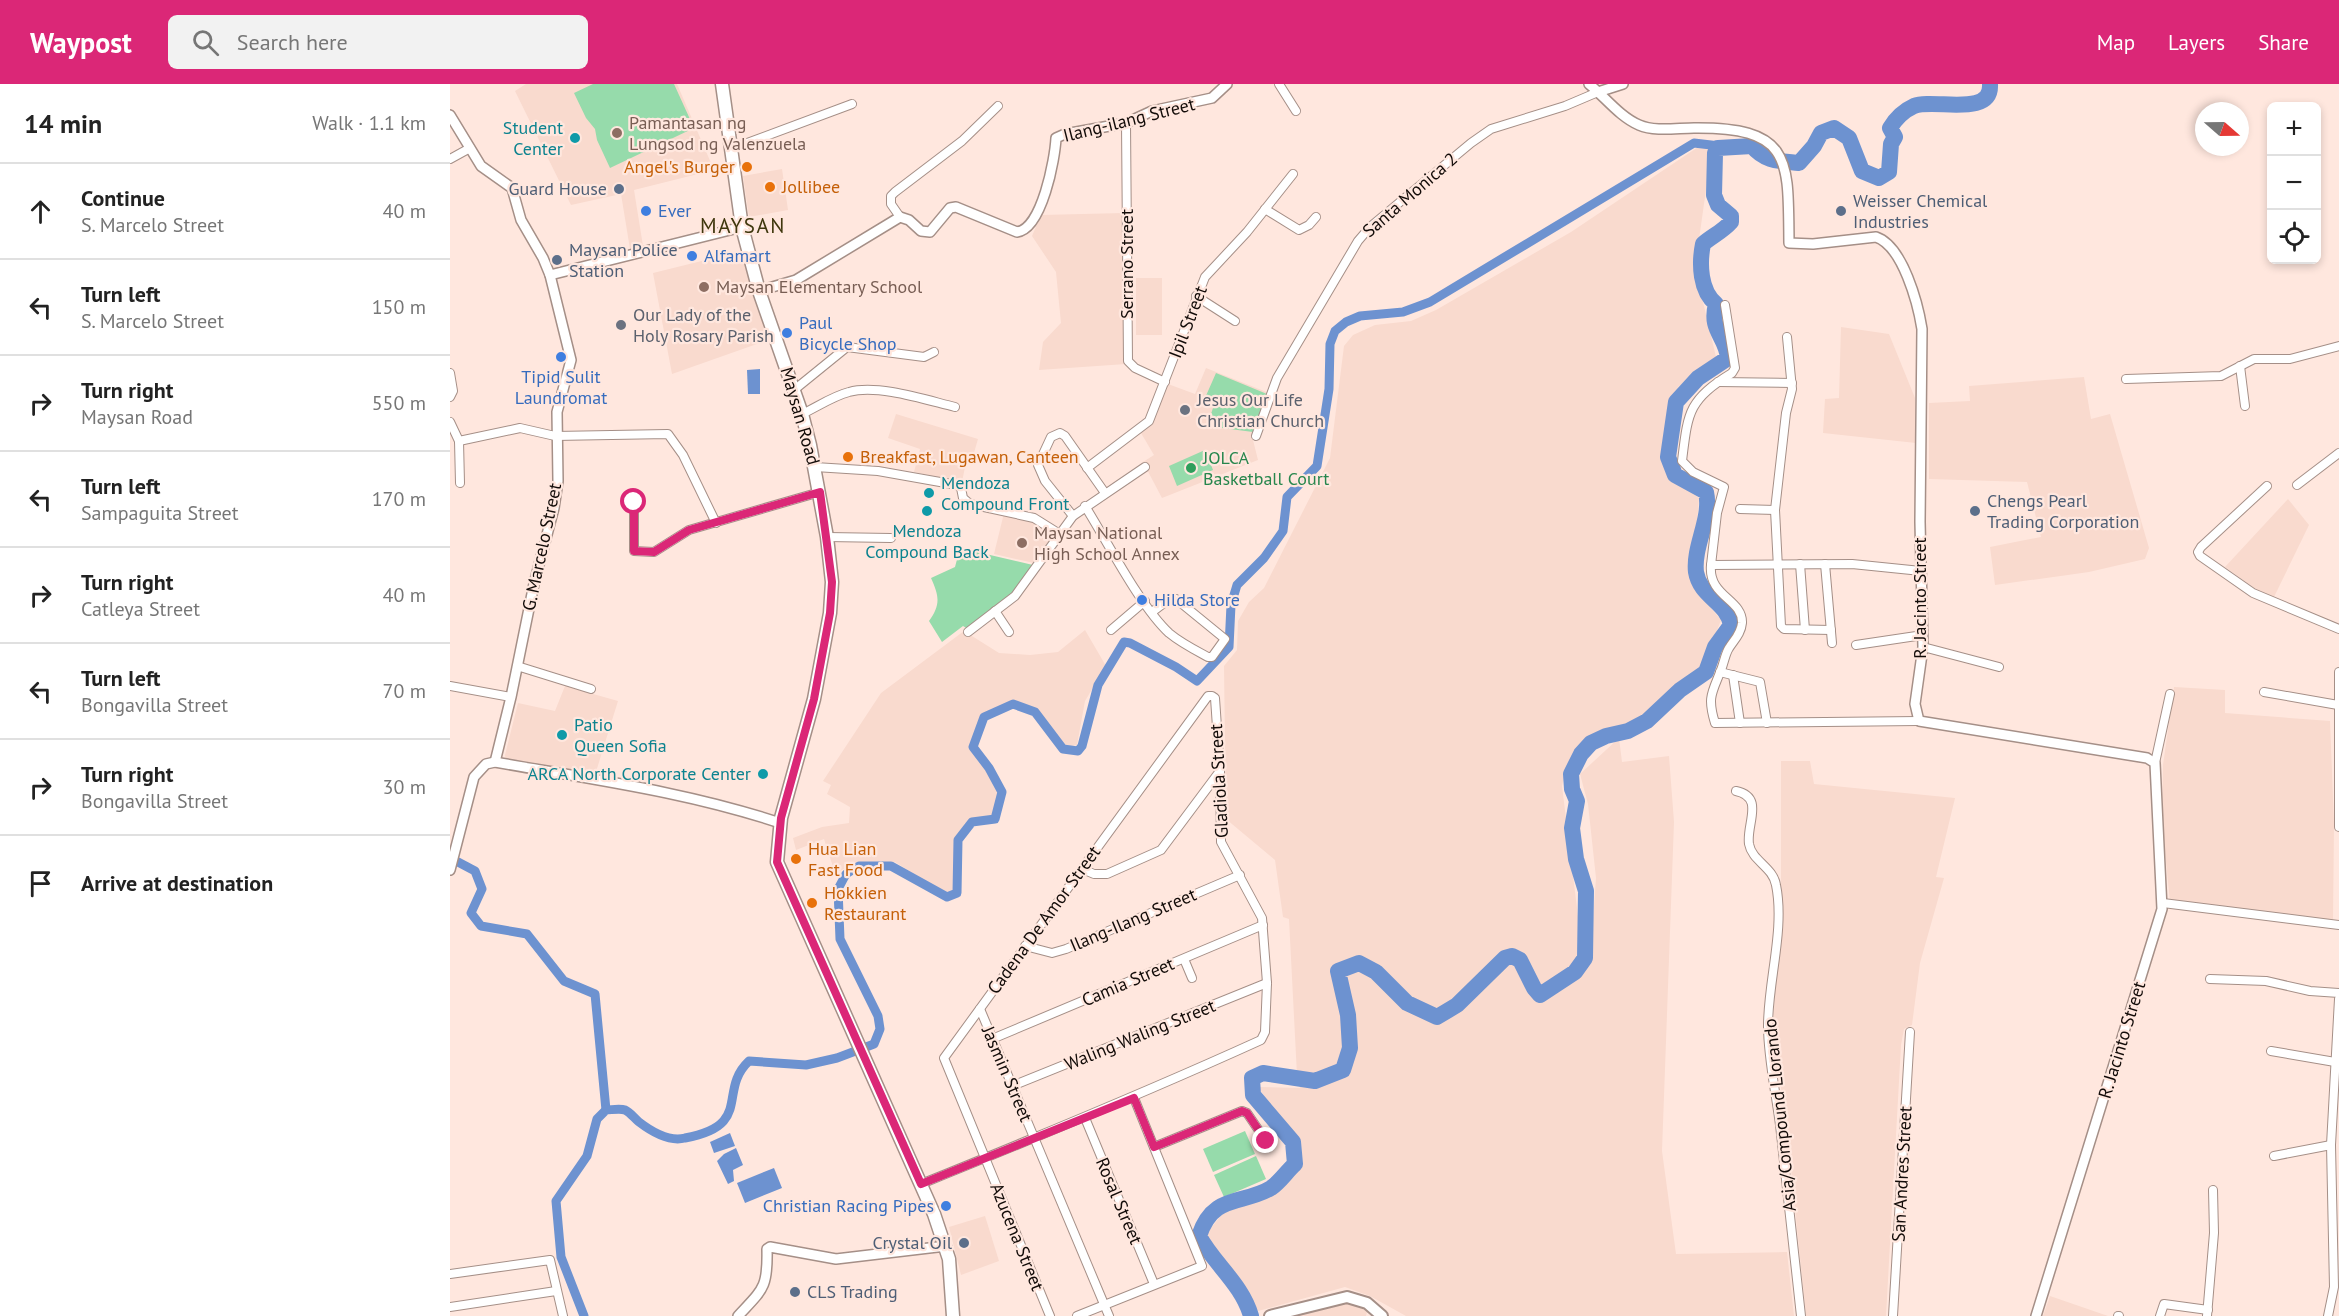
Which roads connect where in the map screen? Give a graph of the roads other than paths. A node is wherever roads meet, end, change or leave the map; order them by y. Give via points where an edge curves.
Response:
1 (722, 84) edge
2 (1227, 84) edge
3 (1279, 84) edge
4 (1589, 84) edge
5 (1623, 84) edge
6 (1598, 92) junction
7 (852, 104) dead end
8 (998, 106) dead end
9 (1296, 111) dead end
10 (450, 115) edge
11 (1126, 123) junction
12 (470, 148) junction
13 (731, 149) junction
14 (450, 159) edge
15 (1293, 174) dead end
16 (1265, 209) junction
17 (900, 217) junction
18 (1316, 217) dead end
19 (742, 227) junction
20 (550, 275) junction
21 (759, 291) junction
22 (1196, 296) junction
23 (1725, 305) dead end
24 (1235, 321) dead end
25 (1787, 337) dead end
26 (2339, 346) edge
27 (934, 352) dead end
28 (2240, 366) junction
29 (450, 373) edge
30 (2126, 379) dead end
31 (1166, 382) junction
32 (1717, 382) junction
33 (1792, 383) junction
34 (796, 389) junction
35 (450, 397) edge
36 (2245, 406) dead end
37 (955, 407) dead end
38 (802, 414) junction
39 (450, 422) edge
40 (555, 436) junction
41 (1256, 436) dead end
42 (459, 441) junction
43 (2339, 453) edge
44 (815, 467) junction
45 (1145, 467) dead end
46 (1087, 468) junction
47 (460, 483) dead end
48 (2297, 485) dead end
49 (2267, 486) dead end
50 (820, 492) junction
51 (1105, 493) junction
52 (634, 502) dead end
53 (1085, 506) junction
54 (1740, 509) dead end
55 (1775, 510) junction
56 (1073, 516) junction
57 (716, 523) junction
58 (1058, 533) junction
59 (829, 537) junction
60 (891, 538) dead end
61 (1778, 564) junction
62 (1800, 564) junction
63 (1825, 564) junction
64 (1711, 565) junction
65 (1921, 571) junction
66 (1145, 601) junction
67 (995, 611) junction
68 (1152, 612) junction
69 (2339, 629) edge
70 (1111, 630) dead end
71 (1805, 630) junction
72 (1831, 630) junction
73 (968, 632) dead end
74 (1009, 632) dead end
75 (1923, 635) junction
76 (1832, 643) dead end
77 (1856, 645) dead end
78 (1923, 646) junction
79 (517, 666) junction
80 (1999, 668) dead end
81 (1720, 672) junction
82 (2339, 672) edge
83 (1733, 675) junction
84 (450, 686) edge
85 (591, 689) dead end
86 (2264, 692) dead end
87 (2170, 694) dead end
88 (1208, 696) joint
89 (511, 697) junction
90 (2338, 705) edge
91 (1919, 721) junction
92 (1740, 723) junction
93 (1767, 723) junction
94 (495, 762) junction
95 (2155, 763) junction
96 (1220, 771) junction
97 (1736, 791) dead end
98 (778, 822) junction
99 (2339, 827) edge
100 (1082, 869) junction
101 (450, 870) edge
102 (1240, 875) junction
103 (2163, 903) junction
104 (1263, 925) junction
105 (2339, 925) edge
106 (1024, 946) junction
107 (1184, 958) junction
108 (1192, 978) dead end
109 (2210, 979) dead end
110 (1267, 983) junction
111 (2339, 993) edge
112 (2339, 999) edge
113 (980, 1009) junction
114 (1910, 1032) dead end
115 (992, 1039) junction
116 (2271, 1051) dead end
117 (2335, 1062) junction
118 (1012, 1086) junction
119 (1134, 1098) junction
120 (1085, 1118) junction
121 (1034, 1138) junction
122 (1266, 1141) dead end
123 (2331, 1145) junction
124 (1154, 1147) junction
125 (2274, 1156) dead end
126 (985, 1158) junction
127 (921, 1184) junction
128 (2213, 1190) dead end
129 (946, 1246) junction
130 (450, 1274) edge
131 (1154, 1284) junction
132 (556, 1291) junction
133 (1104, 1305) junction
134 (450, 1306) edge
135 (2207, 1313) edge
136 (563, 1316) edge
137 (738, 1316) edge
138 (953, 1316) edge
139 (1050, 1316) edge
140 (1077, 1316) edge
141 (1109, 1316) edge
142 (1270, 1316) edge
143 (1382, 1316) edge
144 (1801, 1316) edge
145 (1893, 1316) edge
146 (2036, 1316) edge
147 (2160, 1316) edge
148 (2328, 1316) edge

1 - 13 main road, Maysan Road
2 - 11 street, Ilang-ilang Street via 1212,98 1152,111
3 - 9 street
4 - 6 street, R. Jacinto Street
5 - 6 street
6 - 41 street, Santa Monica 2 via 1491,129 1371,227 1358,241 1277,378
6 - 65 street, R. Jacinto Street via 1639,125 1744,133 1776,147 1788,185 1790,243 1884,239 1918,300 1922,329
7 - 13 street
8 - 17 street via 962,141 891,196 891,204
10 - 12 street, G. Marcelo Street
11 - 17 street, Ilang-ilang Street via 1056,138 1054,161 1044,192 1029,228 1023,231 956,207 950,208 930,232 921,231
11 - 31 street, Serrano Street via 1128,361
12 - 14 street
12 - 20 street, G. Marcelo Street via 485,170 512,188 521,220
13 - 19 main road, Maysan Road
15 - 16 street, Ipil Street
16 - 18 street via 1299,230
16 - 22 street, Ipil Street via 1211,268
17 - 21 street via 796,280
19 - 20 street
19 - 21 main road, Maysan Road
20 - 40 street, G. Marcelo Street via 571,360 559,402
21 - 34 main road, Maysan Road
22 - 24 street
22 - 31 street, Ipil Street
23 - 32 street via 1735,368
25 - 33 street
26 - 28 street via 2290,359 2253,359
27 - 34 street via 924,357 847,347
28 - 30 street via 2214,376
28 - 36 street
29 - 35 street
31 - 46 street, Ipil Street via 1149,421
32 - 33 street
32 - 64 street via 1692,407 1682,461 1693,472 1724,487
33 - 55 street
34 - 38 main road, Maysan Road
37 - 38 street via 901,394 849,391
38 - 44 main road, Maysan Road
39 - 42 street
40 - 42 street via 520,428
40 - 57 street via 668,434 683,455
40 - 79 street, G. Marcelo Street via 558,481 554,508
42 - 47 street
43 - 48 street
44 - 50 main road, Maysan Road
44 - 58 street via 878,471 957,485 970,504 1030,517
45 - 51 street
46 - 51 street
46 - 56 street via 1060,433 1051,437 1038,465 1045,481
49 - 69 street via 2201,547 2200,556 2262,598
50 - 57 street
50 - 59 main road, Maysan Road
51 - 53 street
52 - 57 street via 635,553 654,552 689,530
53 - 56 street
53 - 66 street
54 - 55 street
55 - 61 street
56 - 58 street
58 - 67 street via 1015,596
59 - 60 street
59 - 98 main road, Maysan Road via 830,613 814,699
61 - 62 street
61 - 64 street
61 - 71 street via 1781,626
62 - 63 street
62 - 71 street
63 - 65 street
63 - 72 street
64 - 81 street via 1710,577 1715,587 1736,606 1742,621
65 - 75 street, R. Jacinto Street
66 - 68 street
66 - 70 street
67 - 73 street
67 - 74 street
68 - 68 street via 1169,632 1208,657 1225,639 1176,599
71 - 72 street
72 - 76 street
75 - 77 street
75 - 78 street, R. Jacinto Street
78 - 80 street
78 - 91 street, R. Jacinto Street via 1915,704
79 - 85 street
79 - 89 street, G. Marcelo Street
81 - 83 street
81 - 92 street via 1710,698 1714,723
82 - 90 street
83 - 92 street
83 - 93 street via 1760,682
84 - 89 street
86 - 90 street
87 - 95 street
88 - 96 street, Gladiola Street via 1215,698
88 - 100 street, Cadena De Amor Street
89 - 94 street, G. Marcelo Street
90 - 99 street
91 - 93 street
91 - 95 street via 2125,754
92 - 93 street
94 - 98 street via 628,785 735,808
94 - 101 street via 486,764 474,777
95 - 103 street, R. Jacinto Street
96 - 100 street via 1161,850 1107,874
96 - 102 street, Gladiola Street via 1221,842
97 - 144 street, Asia/Compound Llorando via 1752,799 1749,846 1771,870 1779,907 1768,1027
98 - 127 main road, Maysan Road via 777,862
100 - 106 street, Cadena De Amor Street
102 - 104 street, Gladiola Street
102 - 106 street, Ilang-Ilang Street via 1066,949 1052,953
103 - 105 street
103 - 146 street, R. Jacinto Street
104 - 107 street, Camia Street
104 - 110 street, Gladiola Street
106 - 113 street, Cadena De Amor Street
107 - 108 street
107 - 115 street, Camia Street
109 - 111 street via 2266,981
110 - 118 street, Waling Waling Street
110 - 119 street, Gladiola Street via 1261,1040
112 - 117 street
113 - 115 street, Jasmin Street
113 - 126 street, Cadena De Amor Street via 944,1058
114 - 145 street, San Andres Street
115 - 118 street, Jasmin Street
116 - 117 street
117 - 123 street
118 - 121 street, Jasmin Street
119 - 120 street
119 - 124 street
120 - 121 street
120 - 131 street, Rosal Street
121 - 126 street
121 - 133 street, Jasmin Street
122 - 124 street via 1242,1111
123 - 125 street
123 - 148 street via 2334,1287
124 - 131 street via 1202,1266
126 - 127 street
126 - 139 street, Azucena Street
127 - 129 main road, Maysan Road
128 - 135 street via 2214,1233
129 - 137 street via 836,1259 770,1247 764,1286
129 - 138 main road, Maysan Road
130 - 132 street via 550,1260
131 - 133 street
132 - 134 street
132 - 136 street
133 - 140 street
133 - 141 street, Jasmin Street
135 - 147 street via 2164,1304
142 - 143 main road via 1347,1297 1367,1303

